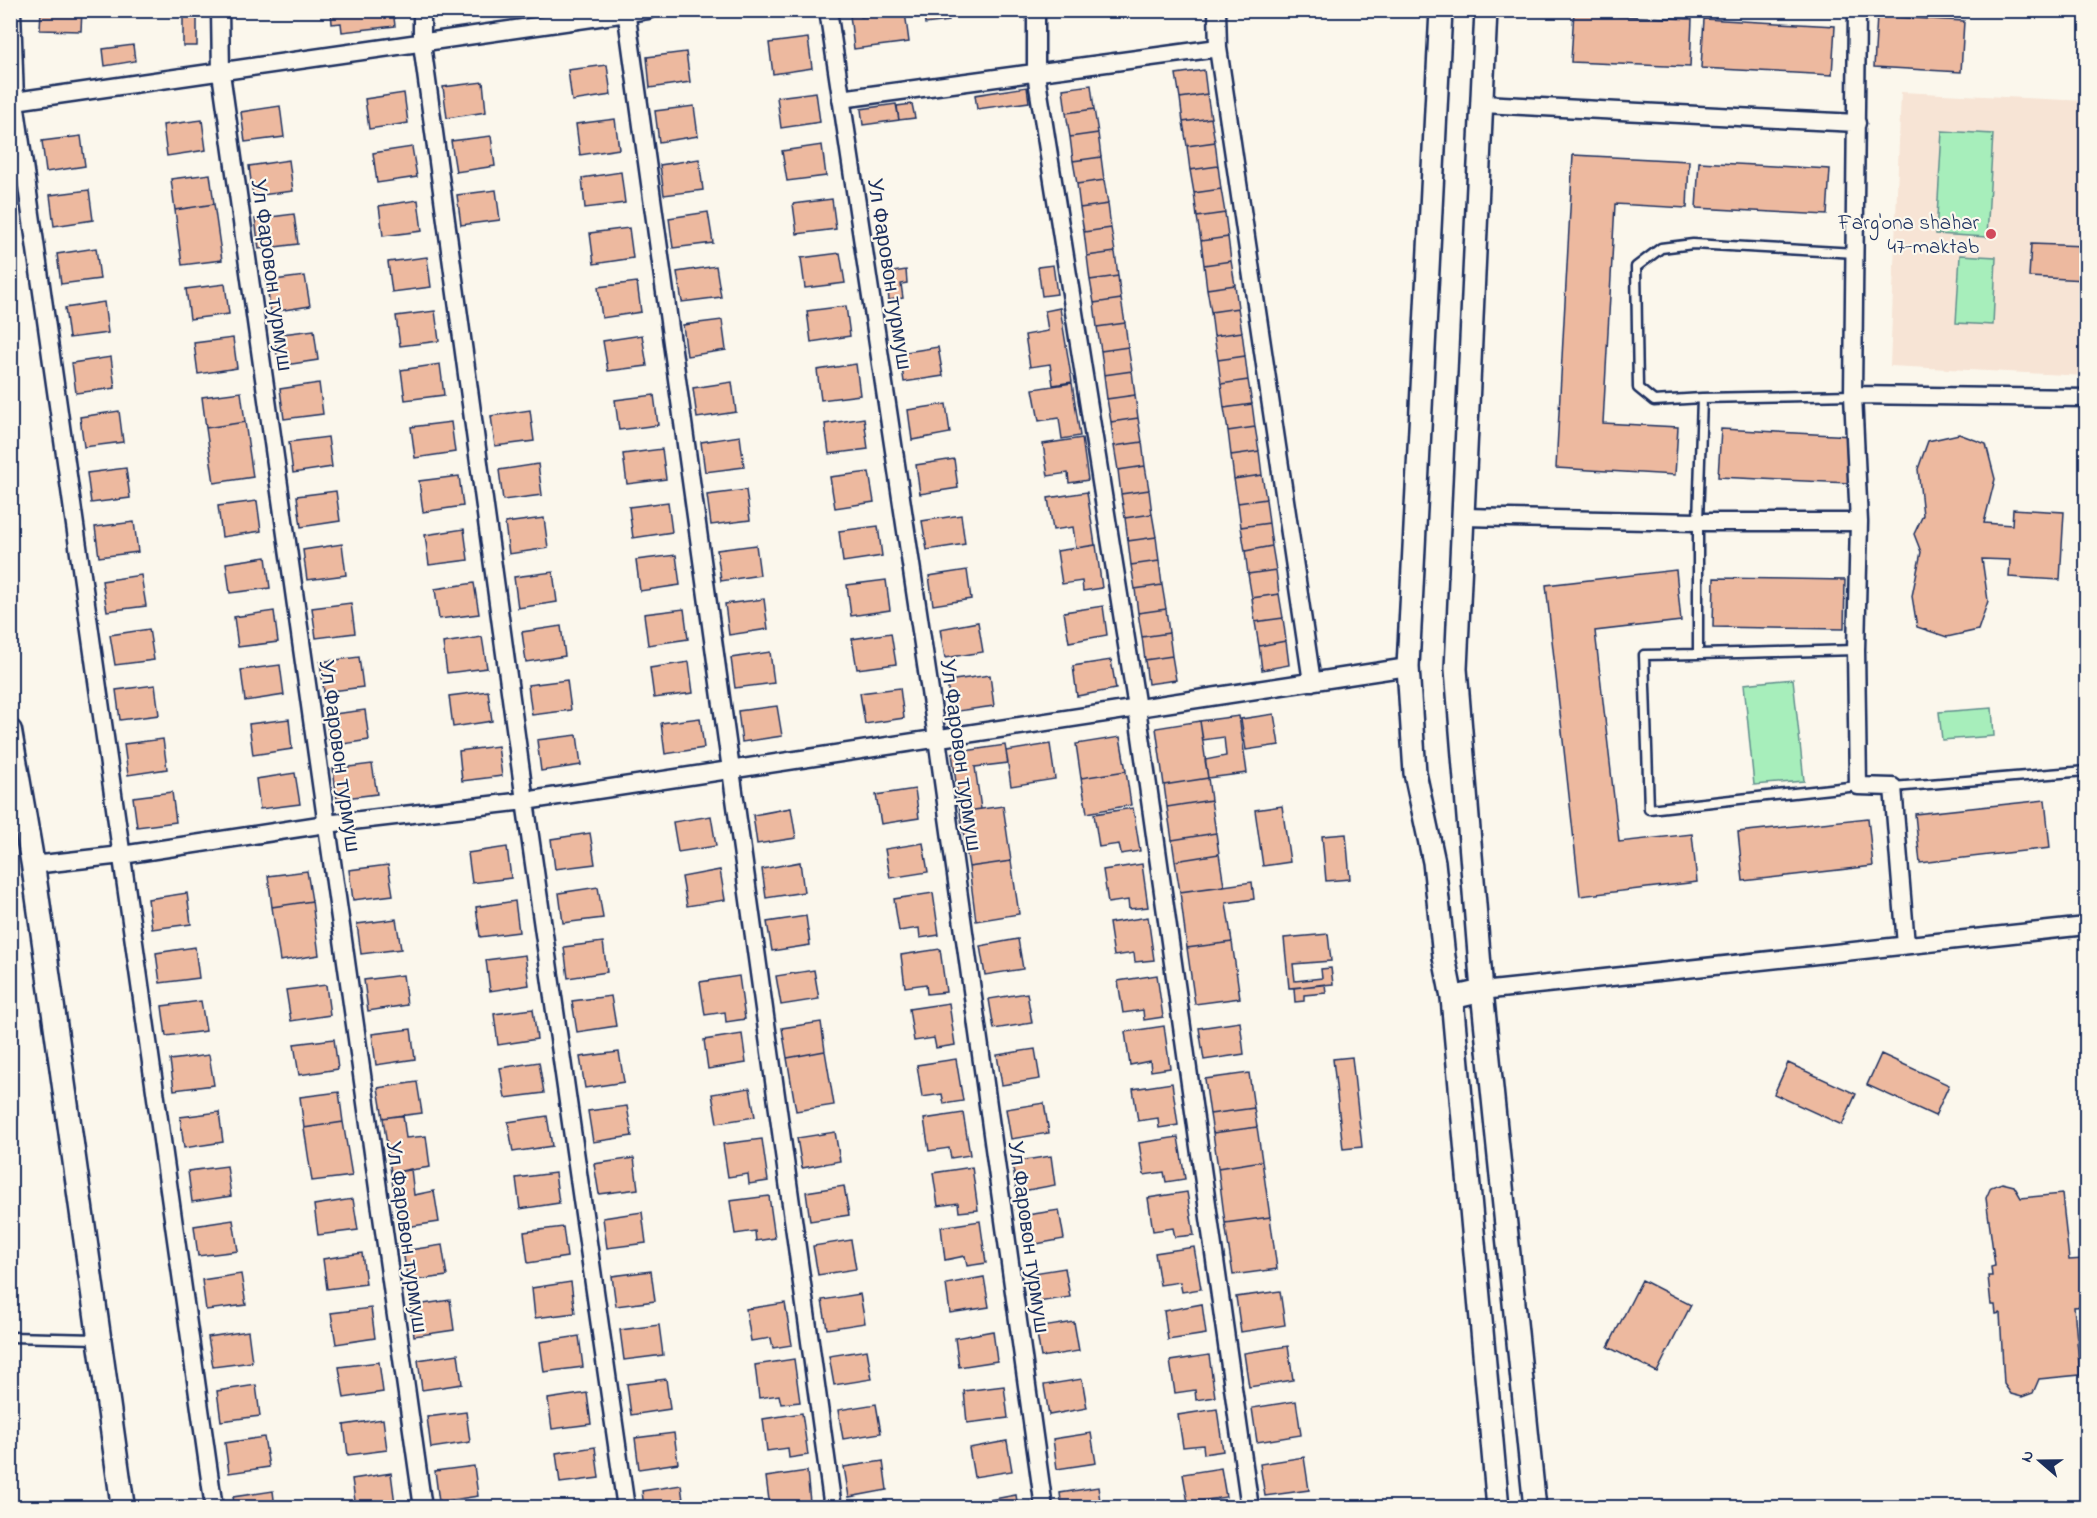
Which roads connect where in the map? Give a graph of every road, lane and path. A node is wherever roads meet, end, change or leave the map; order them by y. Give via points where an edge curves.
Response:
1 (12, 10) edge
2 (220, 10) edge
3 (422, 10) edge
4 (648, 10) edge
5 (828, 10) edge
6 (1036, 10) edge
7 (1217, 10) edge
8 (1441, 10) edge
9 (1486, 10) edge
10 (1857, 10) edge
11 (626, 12) edge
12 (422, 44) junction
13 (1218, 48) junction
14 (221, 73) junction
15 (1036, 74) junction
16 (841, 99) junction
17 (15, 101) junction
18 (1482, 104) junction
19 (1857, 123) junction
20 (1857, 253) junction
21 (1853, 395) junction
22 (1702, 398) junction
23 (2086, 398) edge
24 (1463, 517) junction
25 (1698, 522) junction
26 (1859, 522) junction
27 (1856, 650) junction
28 (1698, 654) junction
29 (1408, 667) junction
30 (1312, 682) junction
31 (1137, 708) junction
32 (10, 732) edge
33 (937, 738) junction
34 (729, 768) junction
35 (2086, 771) edge
36 (1858, 786) junction
37 (1893, 787) junction
38 (525, 801) junction
39 (326, 824) junction
40 (122, 855) junction
41 (33, 865) junction
42 (2086, 926) edge
43 (1906, 945) junction
44 (1482, 991) junction
45 (1452, 998) junction
46 (10, 1337) edge
47 (99, 1339) junction
48 (123, 1508) edge
49 (214, 1508) edge
50 (423, 1508) edge
51 (626, 1508) edge
52 (833, 1508) edge
53 (1044, 1508) edge
54 (1250, 1508) edge
55 (1498, 1508) edge
56 (1535, 1508) edge

1 - 17 street
2 - 14 street, Ул Фаровон турмуш
3 - 12 street
4 - 11 street
5 - 16 street, Ул Фаровон турмуш
6 - 15 street
7 - 13 street
8 - 29 street
9 - 18 street
10 - 19 street
11 - 12 street
11 - 34 street
12 - 14 street
12 - 38 street
13 - 15 street
13 - 30 street
14 - 17 street
14 - 39 street, Ул Фаровон турмуш
15 - 16 street
15 - 31 street
16 - 33 street, Ул Фаровон турмуш
17 - 40 street
18 - 19 street
18 - 24 street
19 - 20 street
20 - 21 street
20 - 22 lane via 1693,244 1661,248 1636,267 1638,388 1654,400
21 - 22 lane
21 - 23 street
21 - 26 street
22 - 25 lane
24 - 25 street
24 - 44 street via 1456,669
25 - 26 street
25 - 28 lane
26 - 27 street
27 - 28 lane
27 - 36 street
28 - 36 lane via 1644,654 1649,809
29 - 30 street
29 - 45 street via 1415,773 1434,862
30 - 31 street
31 - 33 street
31 - 54 street
32 - 41 main road
33 - 34 street
33 - 53 street, Ул Фаровон турмуш
34 - 38 street
34 - 52 street
35 - 37 lane
36 - 37 street
37 - 43 street
38 - 39 street
38 - 51 street
39 - 40 street
39 - 50 street, Ул Фаровон турмуш
40 - 41 street
40 - 49 street
41 - 47 main road
42 - 43 street
43 - 44 street
44 - 45 street
44 - 56 street
45 - 55 street
46 - 47 lane
47 - 48 main road

